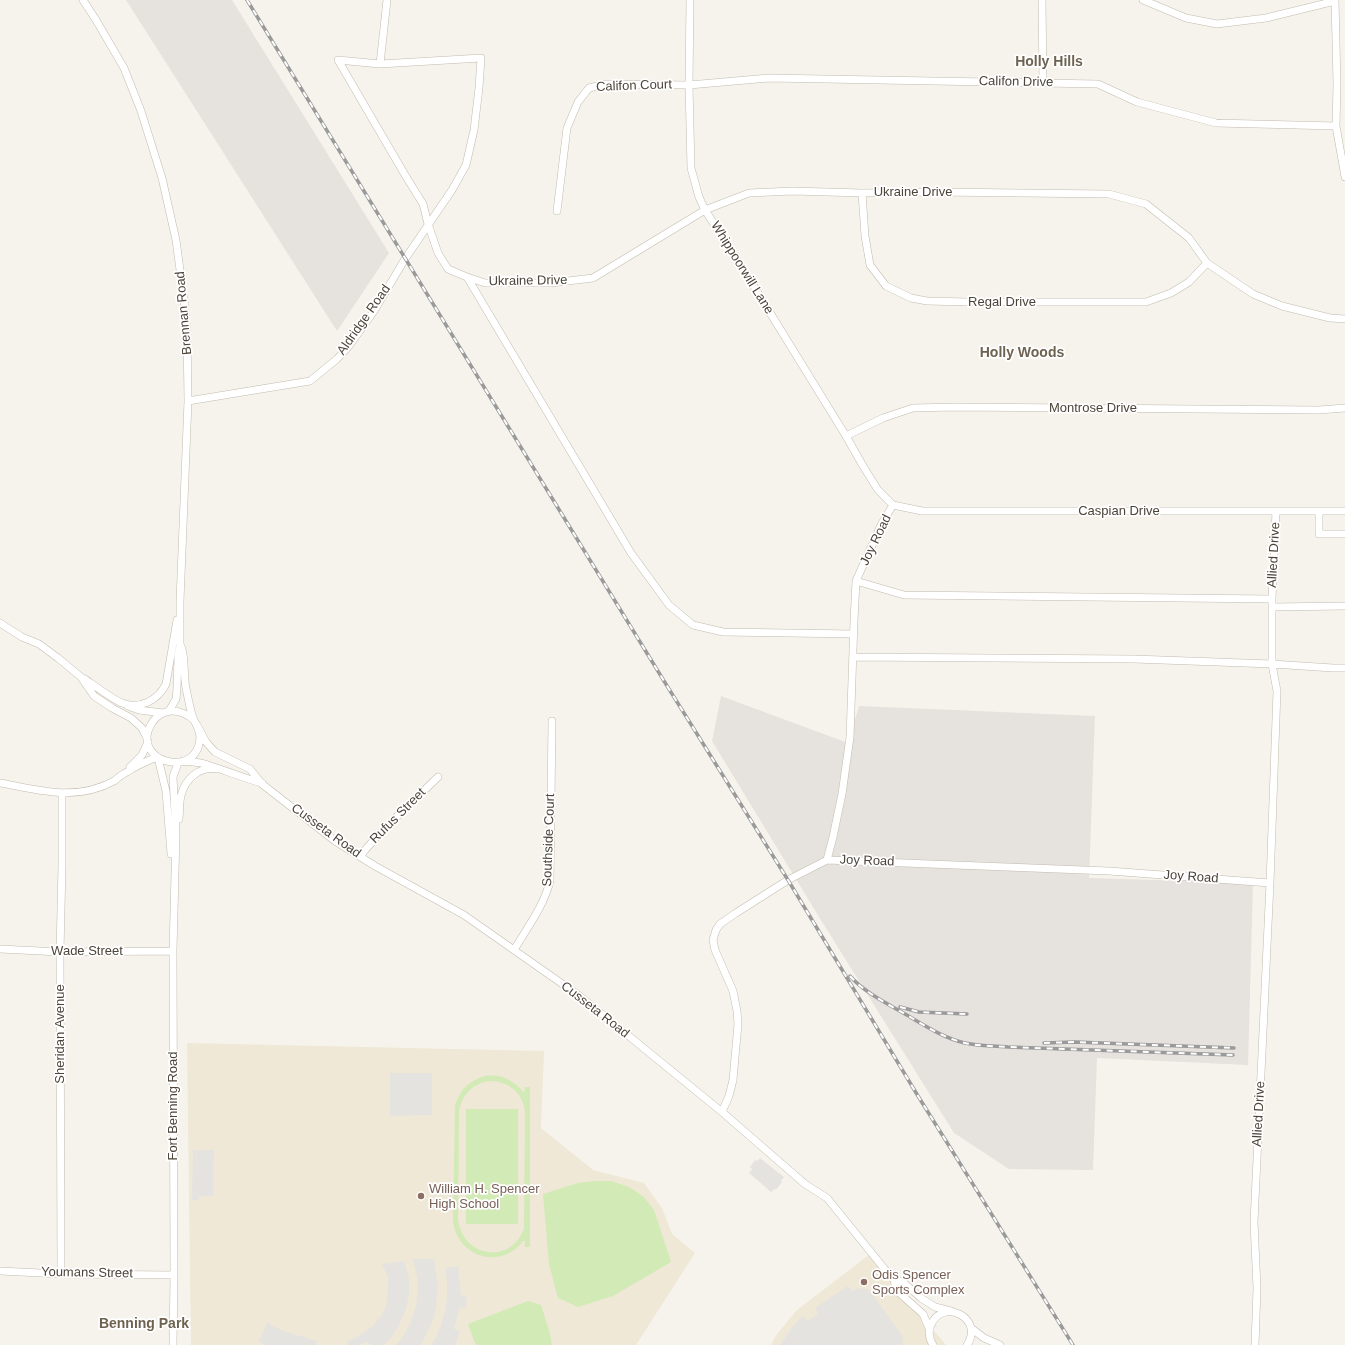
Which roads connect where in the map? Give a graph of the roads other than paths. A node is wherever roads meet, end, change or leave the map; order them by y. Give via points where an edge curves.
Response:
1 (83, 0) edge
2 (387, 0) edge
3 (690, 0) edge
4 (1042, 0) edge
5 (1143, 0) edge
6 (1335, 0) edge
7 (380, 64) junction
8 (1043, 82) junction
9 (689, 85) junction
10 (1336, 126) junction
11 (1345, 178) edge
12 (862, 193) junction
13 (705, 210) junction
14 (557, 211) dead end
15 (428, 224) junction
16 (1207, 263) junction
17 (467, 277) junction
18 (1345, 319) edge
19 (188, 401) junction
20 (1345, 408) edge
21 (846, 436) junction
22 (893, 505) junction
23 (1276, 511) junction
24 (1345, 511) edge
25 (1319, 512) junction
26 (1345, 534) edge
27 (856, 581) junction
28 (1272, 599) junction
29 (180, 601) junction
30 (1345, 606) edge
31 (1272, 607) junction
32 (0, 623) edge
33 (854, 634) junction
34 (180, 645) junction
35 (853, 657) junction
36 (1272, 664) junction
37 (1345, 668) edge
38 (81, 677) junction
39 (122, 703) junction
40 (166, 712) junction
41 (552, 721) dead end
42 (196, 723) junction
43 (148, 741) junction
44 (157, 757) junction
45 (181, 762) junction
46 (218, 769) junction
47 (126, 772) junction
48 (438, 776) dead end
49 (0, 783) edge
50 (262, 784) junction
51 (62, 794) junction
52 (176, 834) junction
53 (360, 857) junction
54 (827, 860) junction
55 (175, 868) junction
56 (1270, 883) junction
57 (0, 949) edge
58 (514, 950) junction
59 (173, 951) junction
60 (60, 952) junction
61 (722, 1112) junction
62 (0, 1271) edge
63 (61, 1274) junction
64 (174, 1275) junction
65 (894, 1279) junction
66 (951, 1311) junction
67 (929, 1328) junction
68 (971, 1328) junction
69 (999, 1344) edge
70 (172, 1345) edge
71 (933, 1345) edge
72 (967, 1345) edge
73 (990, 1345) edge
74 (1255, 1345) edge

1 - 19 street, Brennan Road via 124,68 141,111 162,178 176,240 184,300
2 - 7 street
3 - 9 street, Whippoorwill Lane
4 - 8 street
5 - 6 street via 1186,18 1217,24 1266,18
6 - 10 street
7 - 15 street, Ukraine Drive via 338,60 423,204
7 - 15 street, Aldridge Road via 480,58 474,130 466,165
8 - 9 street, Califon Drive via 769,78
8 - 10 street, Califon Drive via 1098,84 1138,102 1216,123
9 - 13 street, Whippoorwill Lane via 691,168
9 - 14 street, Califon Court via 606,84 589,88 578,102 567,128
10 - 11 street
12 - 13 street, Ukraine Drive via 749,193
12 - 16 street, Ukraine Drive via 1109,194 1146,204 1189,238
12 - 16 street, Regal Drive via 870,265 886,286 911,298 956,302 1146,302 1171,293 1189,282
13 - 17 street, Ukraine Drive via 593,278 551,283 485,283
13 - 21 street, Whippoorwill Lane
15 - 17 street, Ukraine Drive via 438,253 448,269
15 - 19 street, Aldridge Road via 358,334 337,359 310,381
16 - 18 street, Ukraine Drive via 1253,294 1282,306 1330,318
17 - 33 street via 631,553 669,605 693,625 723,632
19 - 29 street, Brennan Road
20 - 21 street, Montrose Drive via 913,408 883,418
21 - 22 street, Whippoorwill Lane via 878,490
22 - 23 street, Caspian Drive via 922,511
22 - 27 street, Joy Road via 882,523
23 - 25 street, Caspian Drive
23 - 28 street, Allied Drive
24 - 25 street, Caspian Drive
25 - 26 street via 1319,534
27 - 28 street via 904,595
27 - 33 street, Joy Road
28 - 31 street
29 - 34 street, Brennan Road
29 - 39 street via 164,690 150,702
30 - 31 street
31 - 36 street
32 - 38 street via 39,644
33 - 35 street, Joy Road
34 - 40 street, Brennan Road via 176,699
34 - 42 street, Brennan Road via 183,653 185,687
35 - 36 street via 1134,659
35 - 54 street, Joy Road via 850,737 842,794
36 - 37 street
36 - 56 street via 1277,691
38 - 39 street
38 - 43 street via 94,696 131,718 142,728
39 - 40 street via 139,710
40 - 42 street via 183,712
40 - 43 street via 158,716 150,726
41 - 58 street, Southside Court via 550,881 541,905
42 - 45 street via 199,743 193,754
42 - 50 street, Cusseta Road via 206,742 215,752 250,769
43 - 44 street
43 - 47 street via 142,755
44 - 45 street via 164,761
44 - 47 street
44 - 55 street, Fort Benning Road via 166,791
45 - 46 street, Cusseta Road via 203,764
45 - 52 street, Fort Benning Road via 173,777
46 - 50 street, Cusseta Road
46 - 52 street via 205,769 188,780 181,796
47 - 51 street via 93,789
48 - 53 street, Rufus Street via 382,831
49 - 51 street
50 - 53 street, Cusseta Road via 335,841
51 - 60 street, Sheridan Avenue
52 - 55 street, Fort Benning Road
53 - 58 street, Cusseta Road via 464,915
54 - 56 street, Joy Road via 1109,871
54 - 61 street, Joy Road via 736,912 716,930 713,940 715,950 733,991 738,1024 733,1080
55 - 59 street, Fort Benning Road
56 - 74 street, Allied Drive via 1254,1222 1257,1288
57 - 60 street, Wade Street
58 - 61 street, Cusseta Road via 581,997
59 - 60 street, Wade Street
59 - 64 street, Fort Benning Road
60 - 63 street, Sheridan Avenue
61 - 65 street, Cusseta Road via 805,1184 827,1198
62 - 63 street, Youmans Street
63 - 64 street, Youmans Street
64 - 70 street, Fort Benning Road
65 - 66 street, Cusseta Road via 904,1283 934,1307
65 - 67 street, Cusseta Road via 896,1290 923,1314
66 - 67 street via 937,1316
66 - 68 street, Cusseta Road via 964,1316
67 - 71 street, Cusseta Road
68 - 69 street, Cusseta Road via 984,1338
68 - 72 street
69 - 73 street

